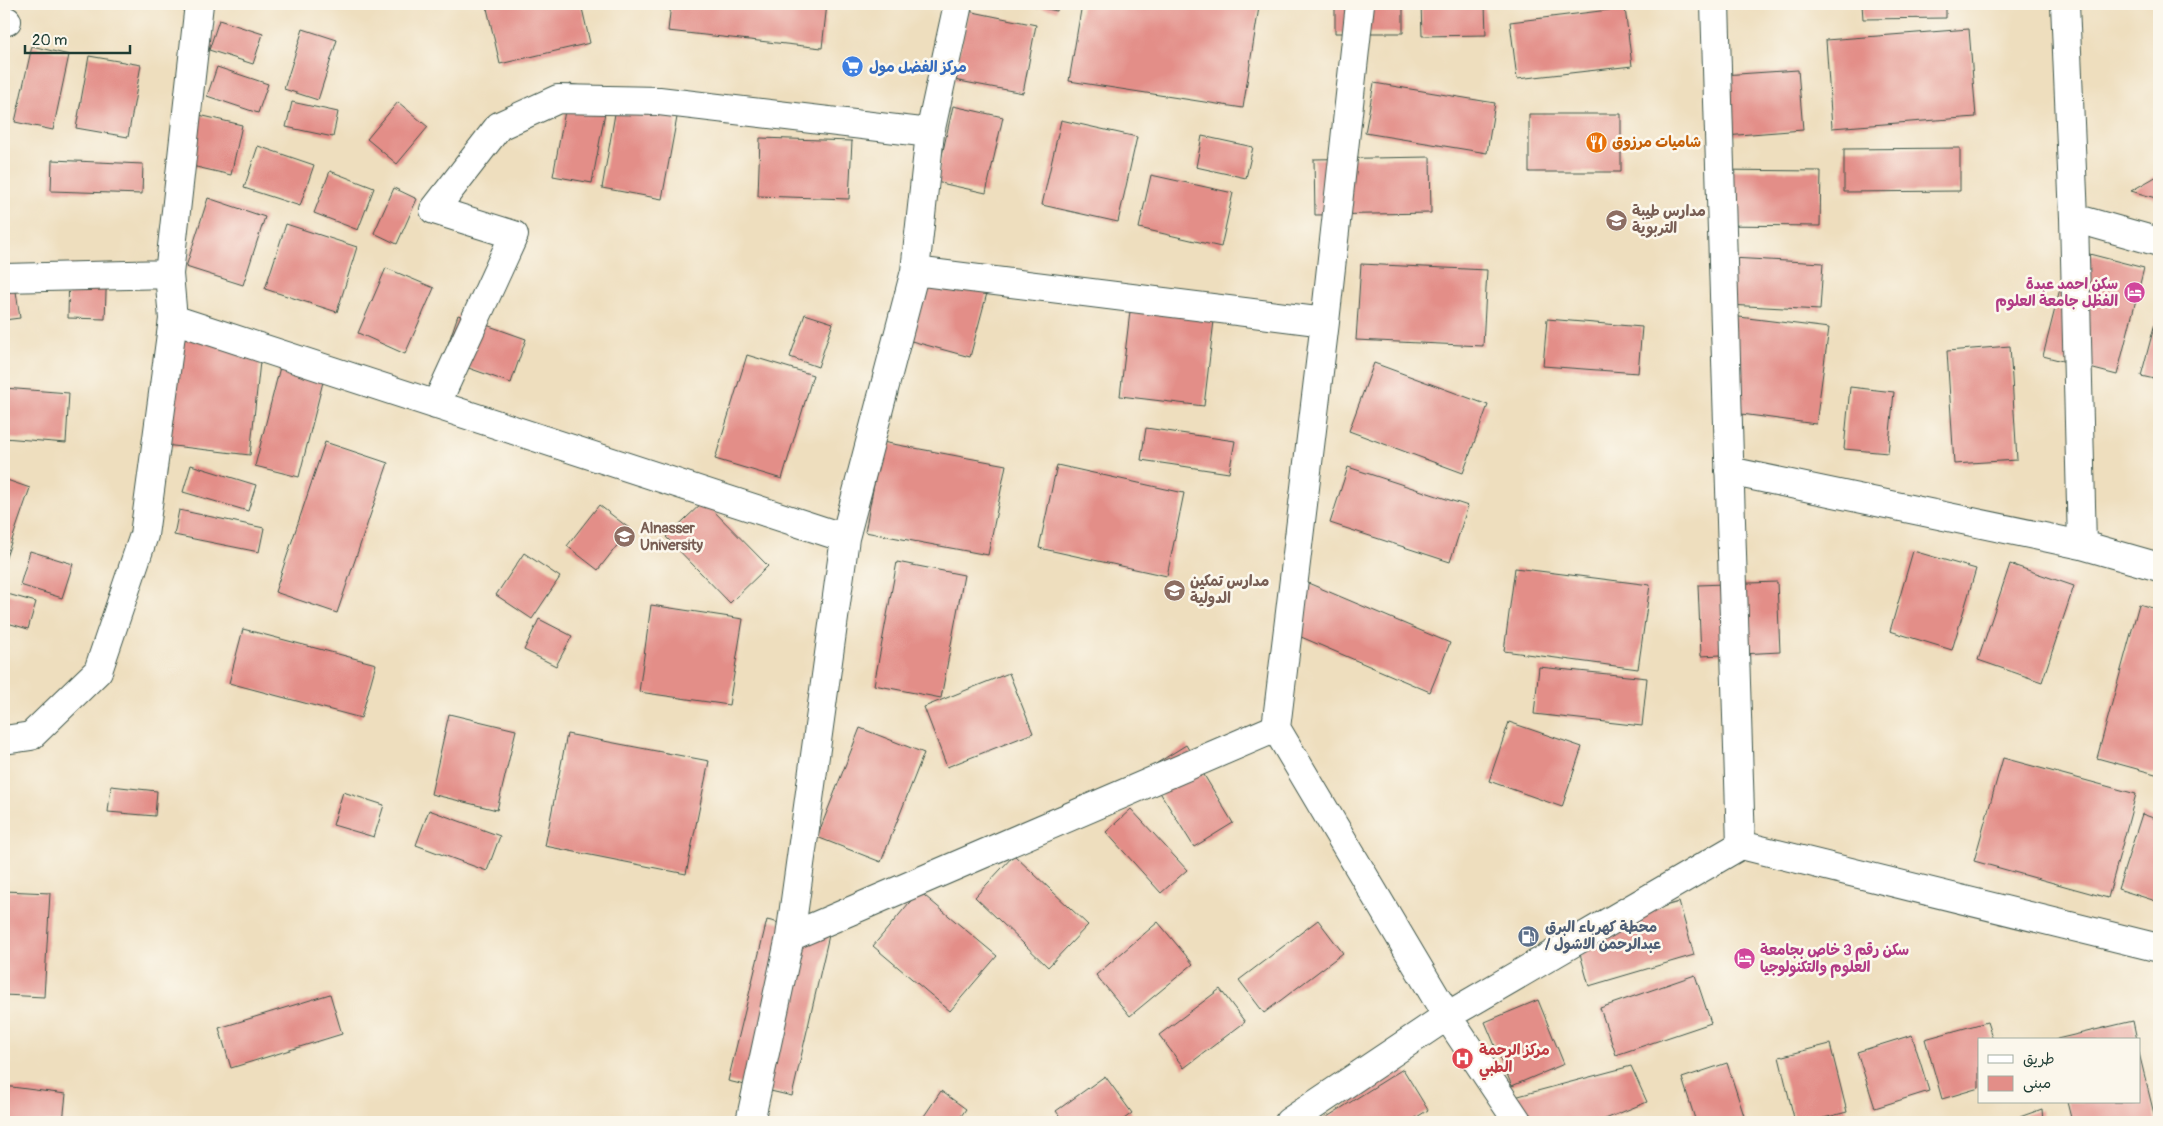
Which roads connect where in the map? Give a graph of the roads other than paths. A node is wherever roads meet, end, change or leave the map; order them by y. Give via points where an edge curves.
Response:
1 (199, 4) edge
2 (958, 4) edge
3 (1360, 4) edge
4 (1715, 4) edge
5 (2065, 4) edge
6 (930, 133) junction
7 (2074, 218) junction
8 (2159, 242) edge
9 (915, 271) junction
10 (169, 274) junction
11 (4, 278) edge
12 (173, 319) junction
13 (1325, 322) junction
14 (436, 405) junction
15 (1728, 471) junction
16 (845, 538) junction
17 (2082, 545) junction
18 (2159, 567) edge
19 (1276, 728) junction
20 (4, 740) edge
21 (1741, 846) junction
22 (790, 937) junction
23 (2159, 948) edge
24 (1447, 1016) junction
25 (750, 1122) edge
26 (1289, 1122) edge
27 (1518, 1122) edge

1 - 10 street
2 - 6 street
3 - 13 street
4 - 15 street
5 - 7 street
6 - 9 street
6 - 14 street via 659,101 558,99 499,126 434,210 514,235
7 - 8 street
7 - 17 street
9 - 13 street
9 - 16 street
10 - 11 street
10 - 12 street
12 - 14 street
12 - 20 street via 144,534 98,671 31,736
13 - 19 street
14 - 16 street
15 - 17 street
15 - 21 street
16 - 22 street
17 - 18 street
19 - 22 street
19 - 24 street
21 - 23 street
21 - 24 street
22 - 25 street
24 - 26 street
24 - 27 street

